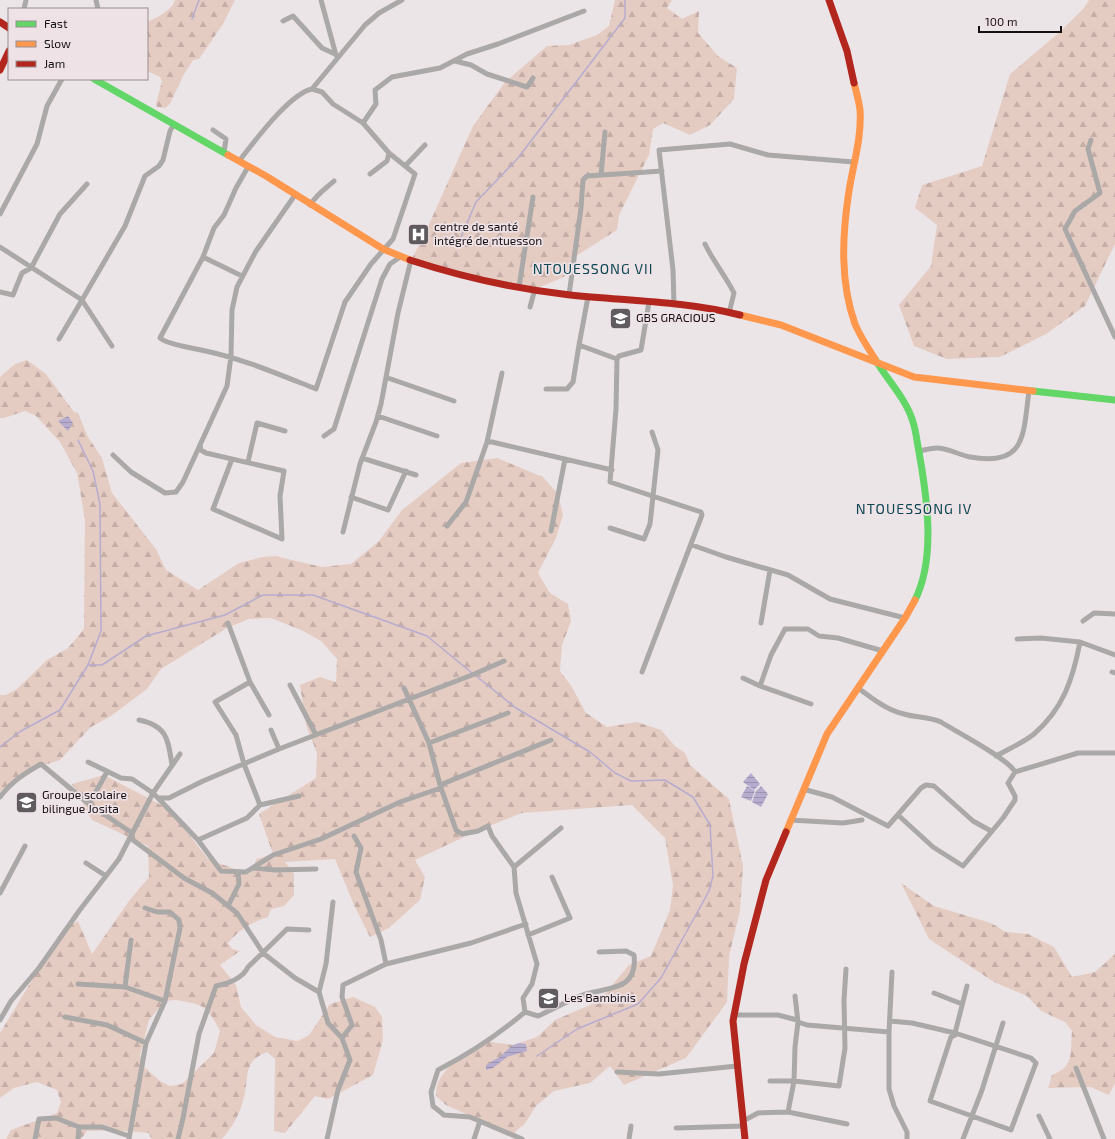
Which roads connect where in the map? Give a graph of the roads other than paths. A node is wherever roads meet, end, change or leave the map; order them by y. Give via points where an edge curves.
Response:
1 (321, 0) edge
2 (402, 0) edge
3 (829, 0) edge
4 (584, 11) dead end
5 (283, 21) dead end
6 (8, 53) edge
7 (336, 56) junction
8 (455, 62) junction
9 (0, 70) edge
10 (533, 78) dead end
11 (61, 80) edge
12 (96, 80) edge
13 (312, 89) junction
14 (363, 123) junction
15 (174, 124) junction
16 (213, 130) dead end
17 (605, 132) dead end
18 (1091, 140) dead end
19 (425, 145) dead end
20 (224, 152) junction
21 (389, 153) junction
22 (239, 161) junction
23 (854, 162) junction
24 (405, 166) junction
25 (248, 167) junction
26 (662, 171) junction
27 (370, 174) dead end
28 (601, 175) junction
29 (334, 181) dead end
30 (87, 184) dead end
31 (295, 195) junction
32 (533, 197) dead end
33 (310, 205) junction
34 (0, 214) edge
35 (705, 244) dead end
36 (0, 247) edge
37 (383, 250) junction
38 (203, 257) junction
39 (400, 257) junction
40 (411, 260) junction
41 (31, 268) junction
42 (242, 276) junction
43 (519, 287) junction
44 (535, 289) junction
45 (0, 292) edge
46 (569, 295) junction
47 (588, 297) junction
48 (82, 300) junction
49 (649, 302) junction
50 (674, 304) junction
51 (530, 307) dead end
52 (729, 312) junction
53 (1115, 337) edge
54 (59, 339) dead end
55 (579, 345) junction
56 (112, 346) dead end
57 (231, 356) junction
58 (617, 358) junction
59 (877, 363) junction
60 (502, 373) dead end
61 (388, 378) junction
62 (546, 389) dead end
63 (1029, 391) junction
64 (1115, 400) edge
65 (454, 401) dead end
66 (378, 416) junction
67 (285, 431) dead end
68 (652, 432) dead end
69 (324, 436) dead end
70 (437, 436) dead end
71 (487, 442) junction
72 (200, 445) junction
73 (919, 451) junction
74 (113, 455) dead end
75 (232, 458) junction
76 (362, 458) junction
77 (565, 459) junction
78 (248, 462) junction
79 (612, 470) junction
80 (406, 472) junction
81 (416, 475) dead end
82 (351, 497) junction
83 (653, 497) junction
84 (448, 526) dead end
85 (610, 528) dead end
86 (551, 531) dead end
87 (343, 532) dead end
88 (692, 545) junction
89 (770, 570) junction
90 (1115, 614) edge
91 (905, 618) junction
92 (1083, 621) dead end
93 (228, 623) dead end
94 (761, 623) dead end
95 (1017, 639) dead end
96 (1080, 642) junction
97 (882, 651) junction
98 (1115, 655) edge
99 (504, 661) dead end
100 (642, 672) dead end
101 (743, 678) dead end
102 (250, 682) junction
103 (290, 684) dead end
104 (760, 686) junction
105 (404, 688) dead end
106 (858, 688) junction
107 (408, 699) junction
108 (811, 704) dead end
109 (508, 713) dead end
110 (269, 715) dead end
111 (139, 720) dead end
112 (271, 730) dead end
113 (316, 735) junction
114 (551, 740) dead end
115 (429, 743) junction
116 (279, 749) junction
117 (1115, 753) edge
118 (180, 754) dead end
119 (996, 756) junction
120 (88, 762) dead end
121 (244, 764) junction
122 (172, 765) junction
123 (107, 772) junction
124 (1015, 772) junction
125 (440, 787) junction
126 (803, 789) junction
127 (153, 793) junction
128 (298, 796) dead end
129 (0, 797) edge
130 (158, 798) junction
131 (88, 804) junction
132 (260, 805) junction
133 (898, 815) junction
134 (790, 820) junction
135 (862, 820) dead end
136 (562, 828) dead end
137 (991, 831) junction
138 (132, 833) junction
139 (354, 836) dead end
140 (198, 840) junction
141 (25, 846) dead end
142 (86, 863) dead end
143 (514, 867) junction
144 (252, 868) junction
145 (316, 869) dead end
146 (238, 872) junction
147 (106, 876) junction
148 (552, 877) dead end
149 (0, 893) edge
150 (333, 902) dead end
151 (228, 906) junction
152 (145, 908) dead end
153 (526, 924) junction
154 (308, 930) dead end
155 (528, 935) junction
156 (131, 940) dead end
157 (599, 952) dead end
158 (263, 953) junction
159 (386, 964) junction
160 (846, 969) dead end
161 (892, 972) dead end
162 (78, 984) dead end
163 (125, 986) junction
164 (967, 986) dead end
165 (319, 992) junction
166 (934, 994) dead end
167 (795, 996) dead end
168 (165, 1001) junction
169 (962, 1004) junction
170 (525, 1012) junction
171 (734, 1015) junction
172 (65, 1017) dead end
173 (0, 1020) edge
174 (797, 1021) junction
175 (890, 1021) junction
176 (1003, 1023) dead end
177 (844, 1028) junction
178 (889, 1032) junction
179 (956, 1033) junction
180 (342, 1038) junction
181 (146, 1043) junction
182 (995, 1047) junction
183 (737, 1066) junction
184 (1076, 1068) dead end
185 (617, 1072) dead end
186 (770, 1081) dead end
187 (794, 1081) junction
188 (788, 1112) junction
189 (1039, 1116) dead end
190 (972, 1117) junction
191 (480, 1122) junction
192 (743, 1124) junction
193 (847, 1124) dead end
194 (631, 1126) dead end
195 (79, 1127) junction
196 (676, 1128) dead end
197 (129, 1137) edge
198 (35, 1139) edge
199 (78, 1139) edge
200 (178, 1139) edge
201 (327, 1139) edge
202 (474, 1139) edge
203 (522, 1139) edge
204 (629, 1139) edge
205 (745, 1139) edge
206 (907, 1139) edge
207 (962, 1139) edge
208 (1050, 1139) edge
209 (1104, 1139) edge

1 - 7 street
2 - 7 street via 373,16
3 - 23 street via 847,51 858,99 859,136
4 - 8 street via 468,54
5 - 7 street via 294,16 322,48
6 - 9 street
7 - 13 street
8 - 10 street via 470,65 487,74 527,87
8 - 14 street via 440,68 392,77 375,90 376,104
11 - 34 street via 48,106 36,144
12 - 15 street
13 - 14 street via 322,92 333,104
13 - 22 street via 304,92 278,115
14 - 21 street
15 - 20 street
15 - 48 street via 163,160 145,176 125,226
16 - 20 street via 226,139
17 - 28 street
18 - 53 street via 1088,149 1100,193 1075,211 1065,229
19 - 24 street
20 - 22 street
21 - 24 street
21 - 27 street via 387,161
22 - 25 street
23 - 26 street via 768,154 730,144 660,150
23 - 59 street via 845,235 844,279 852,318
24 - 37 street via 415,174 395,233 390,244
25 - 31 street
25 - 38 street via 224,215 214,228
26 - 28 street
26 - 50 street via 673,270
28 - 46 street via 587,176 583,180
29 - 33 street via 318,192
30 - 41 street via 60,214
31 - 33 street
31 - 42 street via 262,241
32 - 43 street
33 - 37 street
35 - 52 street via 734,293
36 - 41 street
37 - 39 street
37 - 57 street via 362,274 345,302 316,389
38 - 42 street
38 - 57 street via 160,338 183,346
39 - 40 street
39 - 69 street via 390,264 382,279 334,429
40 - 43 street via 490,283
40 - 61 street via 398,313
41 - 45 street via 22,273 13,295
41 - 48 street
42 - 57 street via 232,310
43 - 44 street
44 - 46 street
44 - 51 street
46 - 47 street
47 - 49 street
47 - 55 street
48 - 54 street
48 - 56 street
49 - 50 street
49 - 58 street via 641,350
50 - 52 street
52 - 59 street via 781,325
55 - 58 street
55 - 62 street via 574,382 568,389
57 - 72 street via 226,391
58 - 79 street
59 - 63 street via 914,377
59 - 73 street via 892,382 910,417
60 - 71 street
61 - 65 street
61 - 66 street
63 - 64 street
63 - 73 street via 1025,424 1019,444 1012,454 1006,457 981,458 938,448
66 - 70 street
66 - 76 street
67 - 78 street via 257,423
68 - 83 street via 658,450
71 - 77 street
71 - 84 street via 466,502
72 - 74 street via 184,482 176,492 165,493 131,472
72 - 75 street via 201,450 206,453
73 - 91 street via 925,488 926,563 918,595
75 - 78 street
75 - 78 street via 213,509 282,539 280,496 284,471
76 - 80 street
76 - 82 street
77 - 79 street
77 - 86 street
79 - 83 street via 612,484
80 - 81 street
80 - 82 street via 388,510
82 - 87 street
83 - 85 street via 650,524 644,539
83 - 88 street via 702,513
88 - 89 street via 726,558
88 - 100 street
89 - 91 street via 788,575 830,599
89 - 94 street
90 - 92 street via 1094,613
91 - 97 street
93 - 102 street
95 - 96 street via 1042,638
96 - 98 street
96 - 119 street via 1074,670 1058,709 1033,735
97 - 104 street via 838,638 819,636 808,629 785,629
97 - 106 street
99 - 107 street
101 - 104 street
102 - 110 street
102 - 121 street via 215,702 236,735
103 - 113 street
104 - 108 street
105 - 107 street
106 - 119 street via 895,712 935,719
106 - 126 street via 827,734
107 - 113 street
107 - 115 street
109 - 115 street
111 - 122 street via 153,723 167,737
112 - 116 street
113 - 116 street
114 - 125 street
115 - 125 street
116 - 121 street
117 - 124 street via 1078,753
118 - 122 street
119 - 124 street
120 - 123 street
121 - 130 street via 169,798
121 - 132 street
122 - 127 street
123 - 127 street via 121,778 132,779
123 - 131 street
124 - 137 street via 1008,783 1015,800
125 - 143 street via 456,830 462,834 488,826
125 - 144 street via 400,802 320,839 273,855
126 - 133 street via 832,797 888,826
126 - 134 street
127 - 130 street
127 - 138 street
128 - 132 street
129 - 131 street via 24,774 41,764
130 - 140 street
131 - 138 street
132 - 140 street via 247,818
133 - 137 street via 921,788 930,784 972,821
133 - 137 street via 933,847 963,866
134 - 135 street via 843,823
134 - 171 street via 762,892
136 - 143 street
138 - 147 street via 119,859
138 - 151 street via 133,840 184,878 212,893
139 - 159 street via 361,848 356,872 381,940
140 - 146 street via 221,871
141 - 149 street
142 - 147 street
143 - 153 street via 516,893
144 - 145 street
144 - 146 street via 246,872
146 - 151 street via 239,884
147 - 173 street via 39,968 11,1001
148 - 155 street via 570,918
150 - 165 street via 326,964
151 - 158 street via 237,913
152 - 168 street via 157,912 170,912 178,920 180,928
153 - 155 street
153 - 159 street via 472,942
154 - 158 street via 288,929
155 - 170 street via 537,964 532,984 523,998
156 - 163 street
157 - 170 street via 626,951 634,955 636,968 628,980 616,989 586,994 538,1016
158 - 165 street via 295,978
158 - 200 street via 248,967 245,974 216,986 199,1034
159 - 180 street via 343,985 342,997 352,1025
160 - 177 street
161 - 175 street
162 - 163 street
163 - 168 street
164 - 169 street
165 - 180 street via 328,1023
166 - 169 street
167 - 174 street
168 - 181 street
169 - 179 street
170 - 191 street via 507,1027 438,1070 431,1092 433,1106 444,1115 470,1117
171 - 174 street via 778,1015
171 - 183 street
172 - 181 street via 107,1025
174 - 177 street via 807,1025
174 - 187 street
175 - 178 street
175 - 179 street
176 - 182 street
177 - 178 street
177 - 187 street via 845,1048 839,1086
178 - 206 street via 889,1089 907,1132
179 - 182 street
179 - 190 street via 951,1037 930,1101
180 - 201 street via 350,1060 338,1090
181 - 197 street
182 - 190 street
182 - 190 street via 1031,1058 1036,1063 1012,1130
183 - 185 street via 659,1074
183 - 192 street
184 - 209 street
186 - 187 street
187 - 188 street
188 - 192 street via 758,1113
188 - 193 street
189 - 208 street
190 - 207 street
191 - 202 street
191 - 203 street
192 - 196 street
192 - 205 street
194 - 204 street
195 - 197 street via 102,1127
195 - 198 street via 56,1118 39,1119
195 - 199 street

